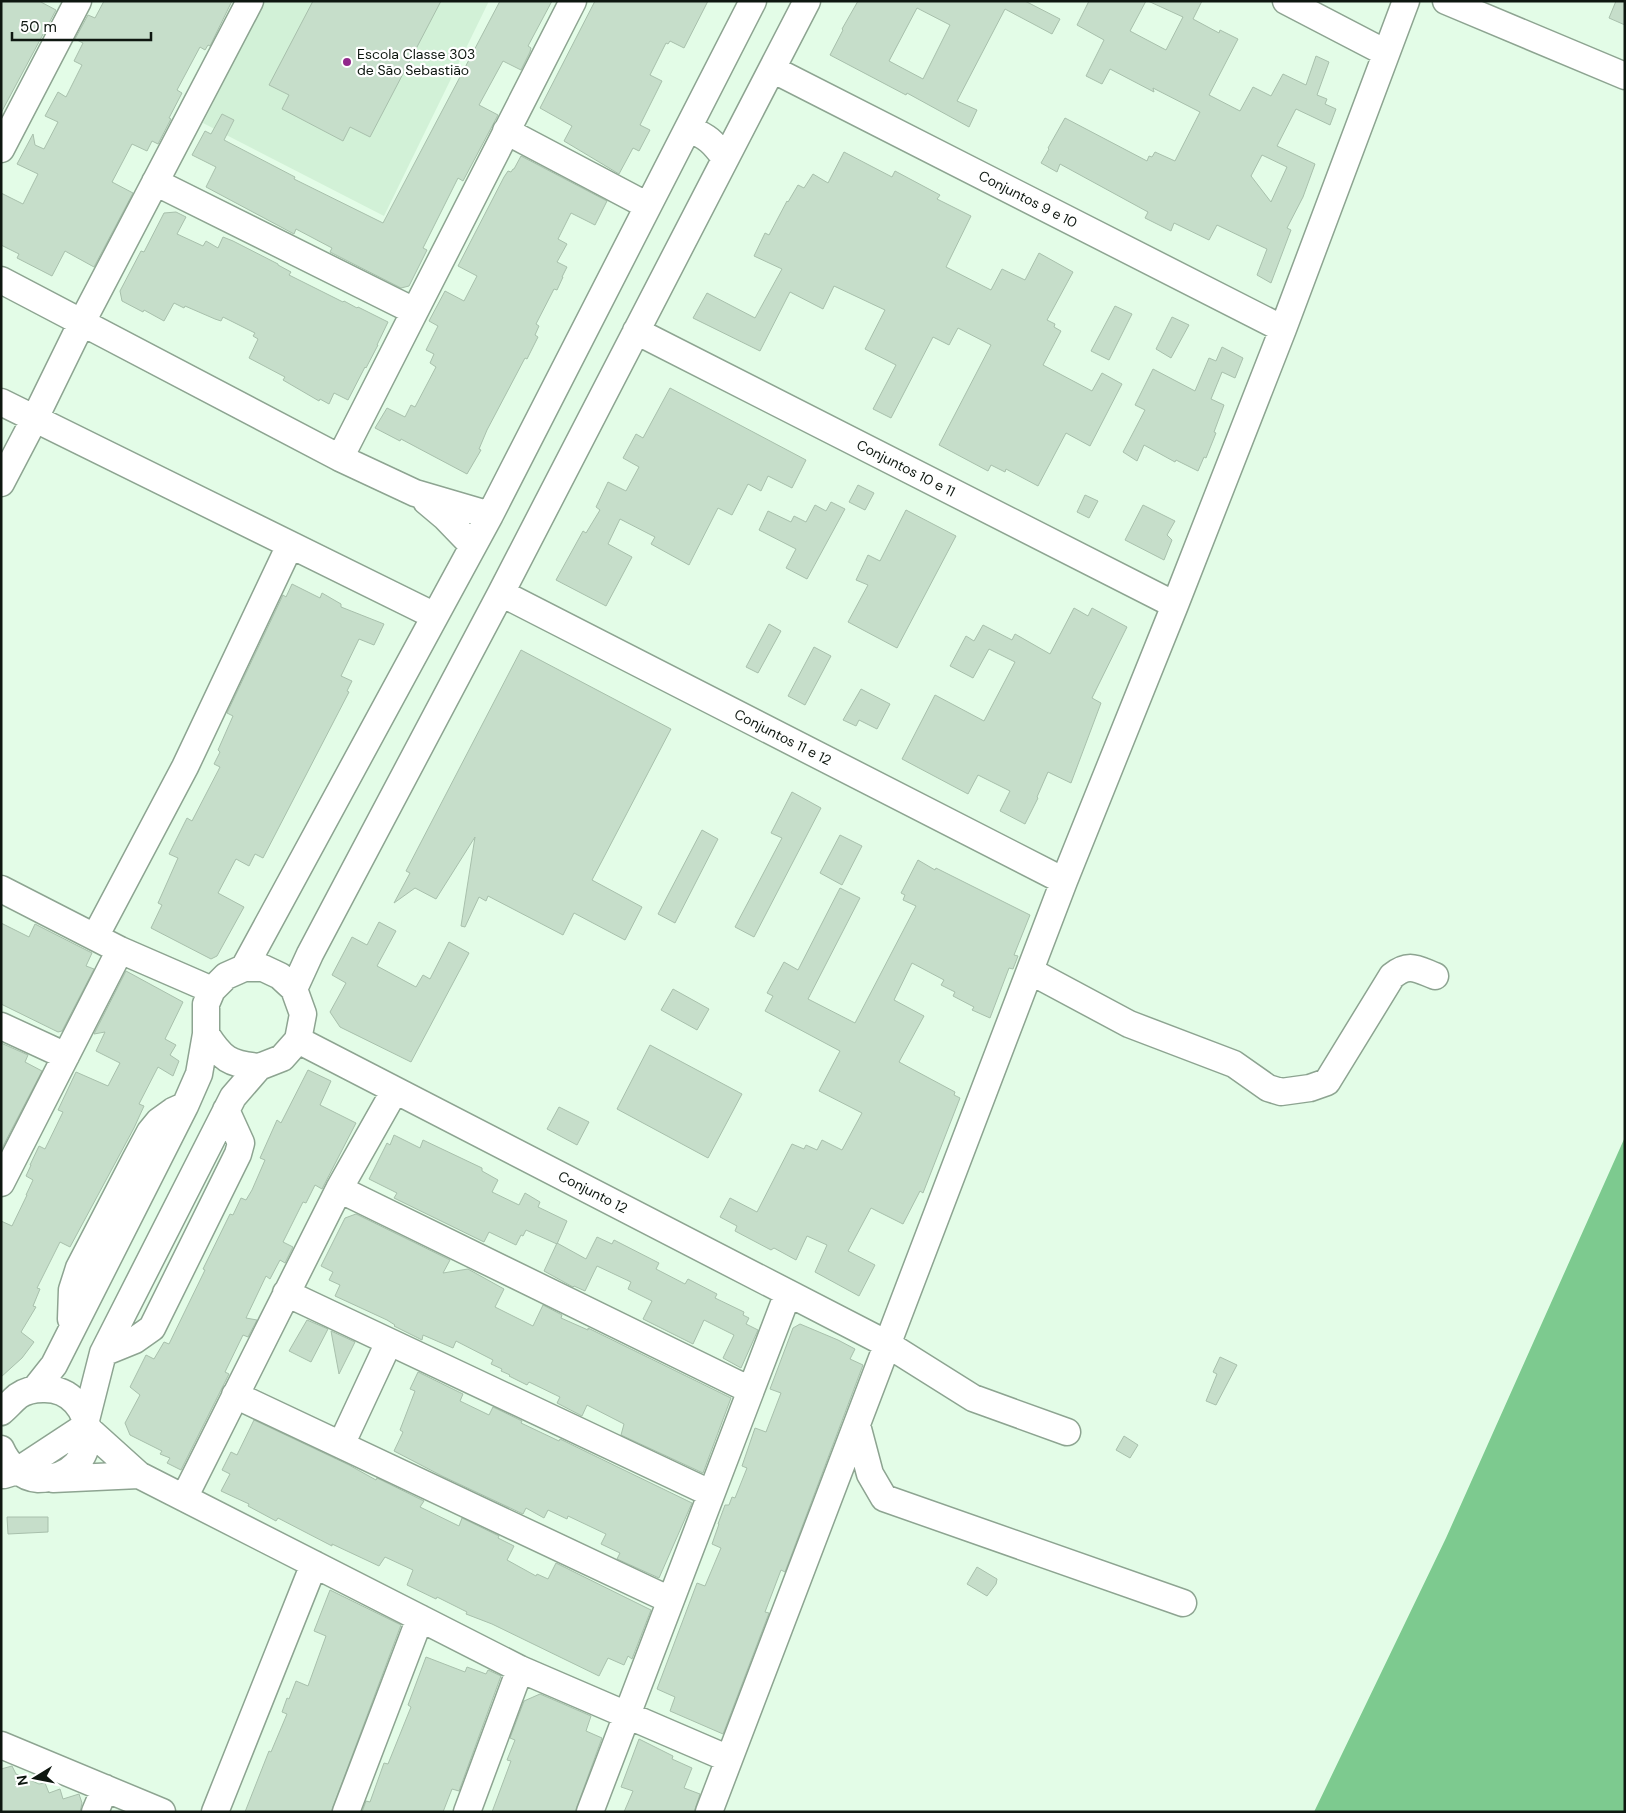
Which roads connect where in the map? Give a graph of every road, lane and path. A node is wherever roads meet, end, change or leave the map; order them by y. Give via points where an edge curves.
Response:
1 (78, 1) edge
2 (250, 1) edge
3 (573, 1) edge
4 (753, 1) edge
5 (807, 1) edge
6 (1286, 1) edge
7 (1406, 1) edge
8 (1446, 1) edge
9 (1386, 53) junction
10 (772, 68) junction
11 (1625, 76) edge
12 (689, 129) junction
13 (506, 130) junction
14 (1, 149) edge
15 (725, 158) junction
16 (155, 182) junction
17 (648, 206) junction
18 (1, 280) edge
19 (414, 311) junction
20 (82, 322) junction
21 (1283, 329) junction
22 (636, 331) junction
23 (1, 402) edge
24 (35, 418) junction
25 (340, 458) junction
26 (1, 483) edge
27 (415, 493) junction
28 (490, 515) junction
29 (290, 544) junction
30 (473, 546) junction
31 (502, 592) junction
32 (1175, 605) junction
33 (435, 616) junction
34 (1064, 881) junction
35 (1, 889) edge
36 (95, 937) junction
37 (120, 950) junction
38 (244, 968) junction
39 (1030, 971) junction
40 (1435, 976) dead end
41 (294, 989) junction
42 (212, 990) junction
43 (1, 1026) edge
44 (206, 1034) junction
45 (298, 1040) junction
46 (66, 1056) junction
47 (259, 1067) junction
48 (395, 1090) junction
49 (1, 1182) edge
50 (339, 1189) junction
51 (286, 1293) junction
52 (788, 1293) junction
53 (389, 1342) junction
54 (887, 1344) junction
55 (36, 1389) junction
56 (750, 1390) junction
57 (236, 1395) junction
58 (3, 1413) edge
59 (87, 1425) junction
60 (857, 1425) junction
61 (1067, 1432) dead end
62 (341, 1445) junction
63 (1, 1449) edge
64 (9, 1474) edge
65 (139, 1475) junction
66 (51, 1479) junction
67 (710, 1494) junction
68 (184, 1498) junction
69 (314, 1564) junction
70 (670, 1600) junction
71 (1183, 1603) dead end
72 (420, 1618) junction
73 (520, 1669) junction
74 (626, 1715) junction
75 (1, 1746) edge
76 (729, 1760) junction
77 (100, 1800) edge
78 (162, 1812) edge
79 (215, 1812) edge
80 (346, 1812) edge
81 (468, 1812) edge
82 (590, 1812) edge
83 (710, 1812) edge

1 - 14 street
2 - 16 street
3 - 13 street
4 - 12 street
5 - 10 street
6 - 9 street
7 - 9 street
8 - 11 street
9 - 21 street
10 - 15 street
10 - 21 street, Conjuntos 9 e 10
12 - 15 street via 705,135
12 - 17 street
13 - 17 street
13 - 19 street
15 - 22 street
16 - 19 street
16 - 20 street
17 - 28 street
18 - 20 street
19 - 25 street
20 - 24 street
20 - 25 street
21 - 32 street
22 - 31 street
22 - 32 street, Conjuntos 10 e 11
23 - 24 street
24 - 26 street
24 - 29 street
25 - 27 street
27 - 28 street
27 - 30 street via 445,517
28 - 30 street
29 - 33 street
29 - 36 street via 185,767
30 - 33 street
31 - 34 street, Conjuntos 11 e 12
31 - 41 street
32 - 34 street
33 - 38 street
34 - 39 street
35 - 36 street
36 - 37 street
37 - 42 street
37 - 46 street
38 - 41 street via 263,968 280,976
38 - 42 street via 226,976
39 - 40 street via 1129,1024 1234,1064 1268,1088 1281,1092 1327,1082 1392,976 1400,969 1412,967
39 - 54 street
41 - 45 street via 303,1014
42 - 44 street via 206,1004
43 - 46 street
44 - 47 street via 218,1052 237,1064
44 - 55 street via 199,1074 185,1106 54,1365
45 - 47 street via 282,1058
45 - 48 street, Conjunto 12
46 - 49 street
47 - 59 street via 226,1110 241,1142 238,1154 152,1328 135,1340 103,1353
48 - 50 street
48 - 52 street, Conjunto 12
50 - 51 street
50 - 56 street
51 - 53 street
51 - 57 street
52 - 54 street, Conjunto 12
52 - 56 street
53 - 62 street
53 - 67 street
54 - 60 street
54 - 61 street, Conjunto 12 via 973,1398
55 - 58 street via 19,1395
55 - 59 street via 48,1388 72,1399
56 - 67 street
57 - 62 street
57 - 68 street
59 - 64 street
59 - 65 street
59 - 66 street via 87,1446 79,1461 67,1473
60 - 71 street via 870,1474 884,1498
60 - 76 street
62 - 70 street
63 - 64 street
64 - 66 street
65 - 66 street
65 - 68 street
67 - 70 street
68 - 69 street
69 - 72 street
69 - 79 street
70 - 74 street
72 - 73 street
72 - 80 street
73 - 74 street
73 - 81 street
74 - 76 street
74 - 82 street
75 - 77 street
76 - 83 street
77 - 78 street

